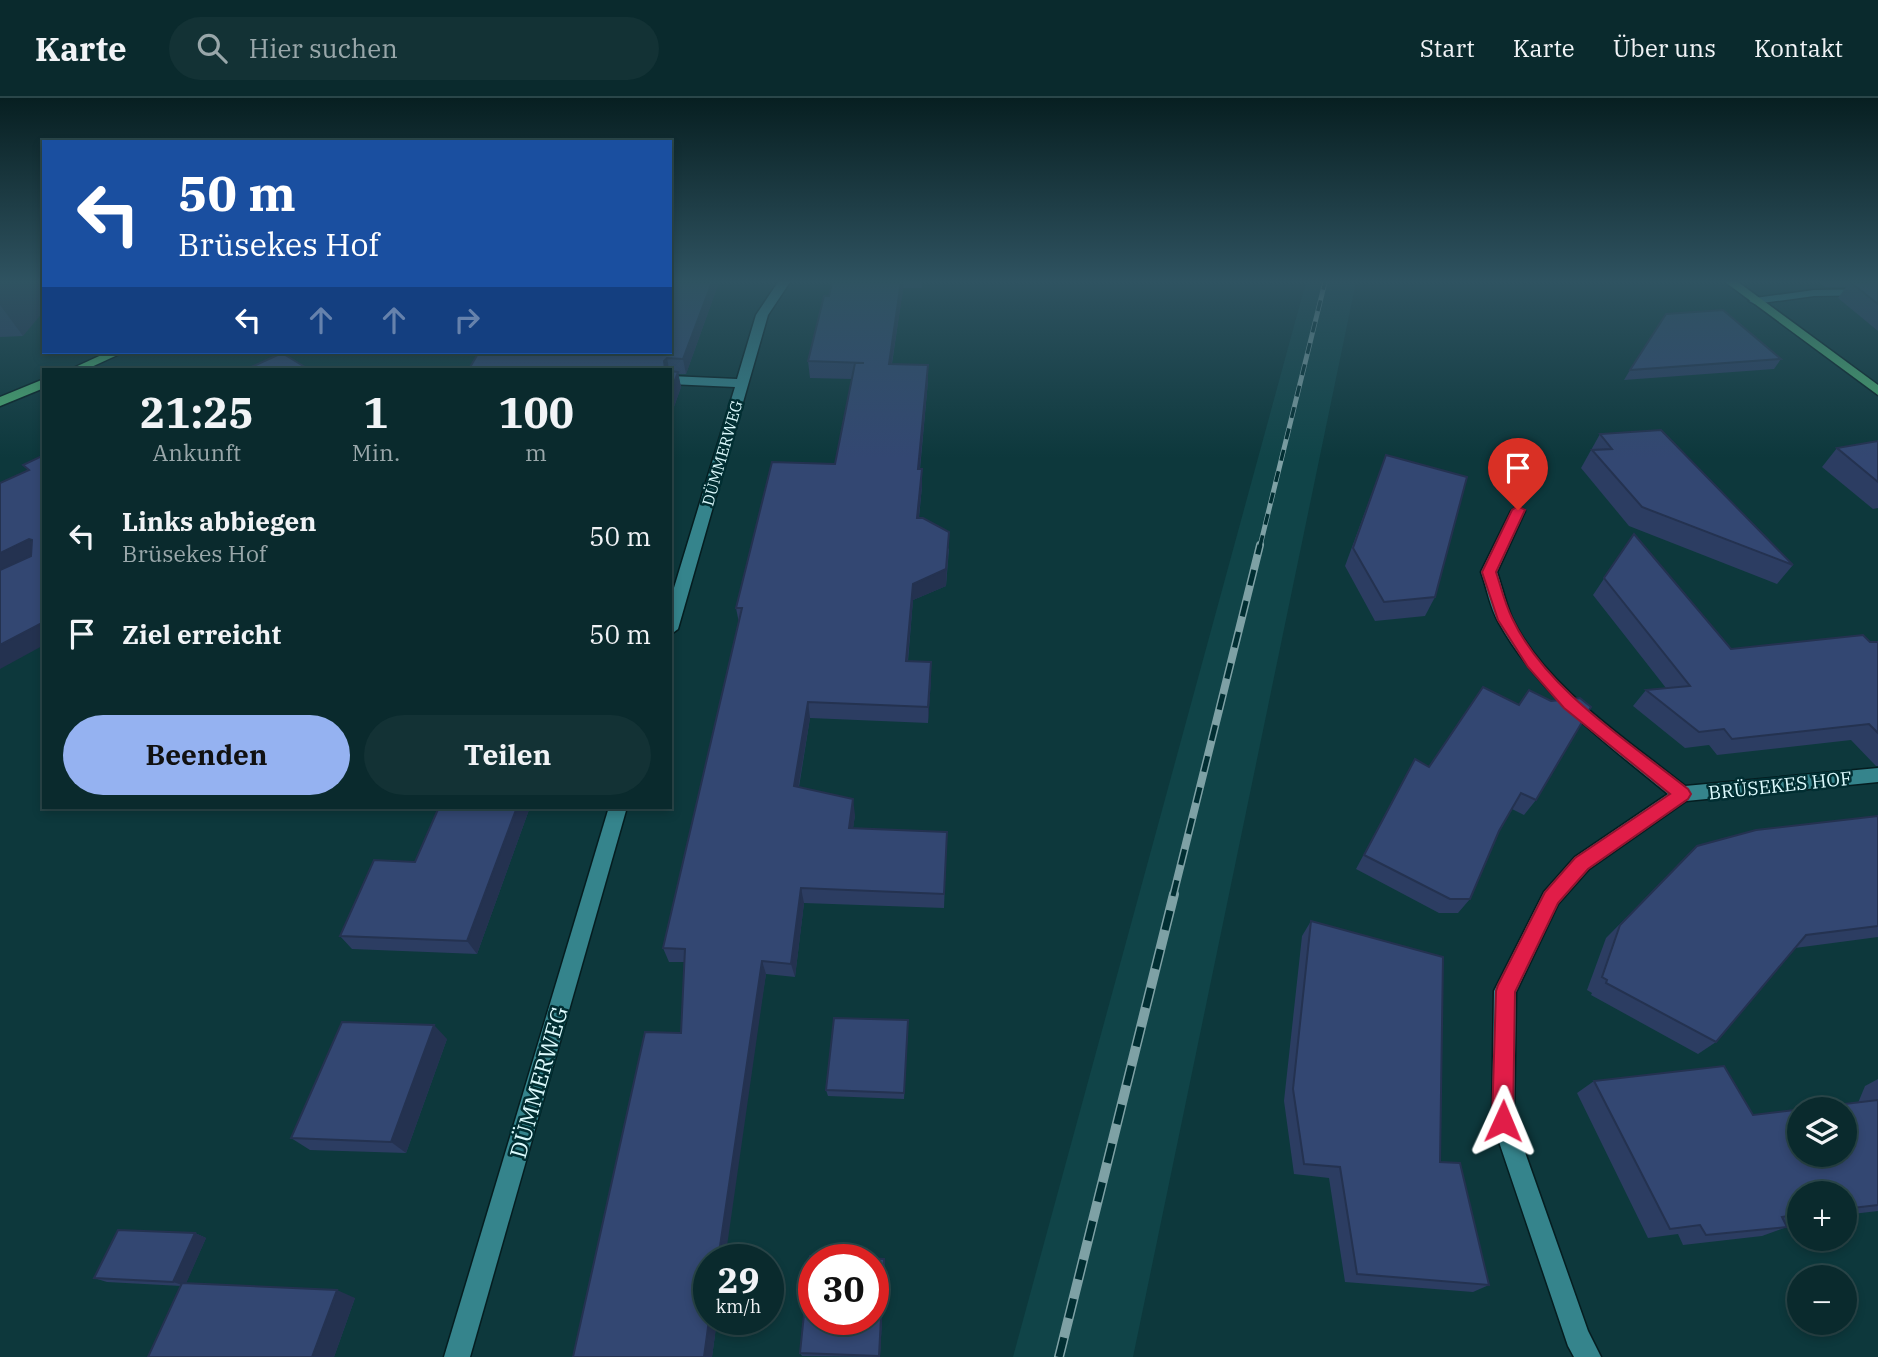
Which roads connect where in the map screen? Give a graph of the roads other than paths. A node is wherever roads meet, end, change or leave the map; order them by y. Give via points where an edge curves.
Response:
1 (754, 341) edge
2 (1809, 341) edge
3 (113, 354) edge
4 (79, 368) edge
5 (672, 380) edge
6 (742, 383) junction
7 (42, 384) edge
8 (1878, 391) edge
9 (0, 402) edge
10 (1518, 510) dead end
11 (672, 622) edge
12 (1878, 775) edge
13 (1682, 794) junction
14 (617, 809) edge
15 (457, 1357) edge
16 (1588, 1357) edge

1 - 6 street, DÜMMERWEG
2 - 8 main road
3 - 4 main road
5 - 6 street
6 - 11 street, DÜMMERWEG
7 - 9 main road
10 - 13 street, BRÜSEKES HOF via 1489,572 1505,620 1569,703
12 - 13 street, BRÜSEKES HOF
13 - 16 street, BRÜSEKES HOF via 1582,863 1551,898 1505,991 1503,1121 1577,1337
14 - 15 street, DÜMMERWEG

